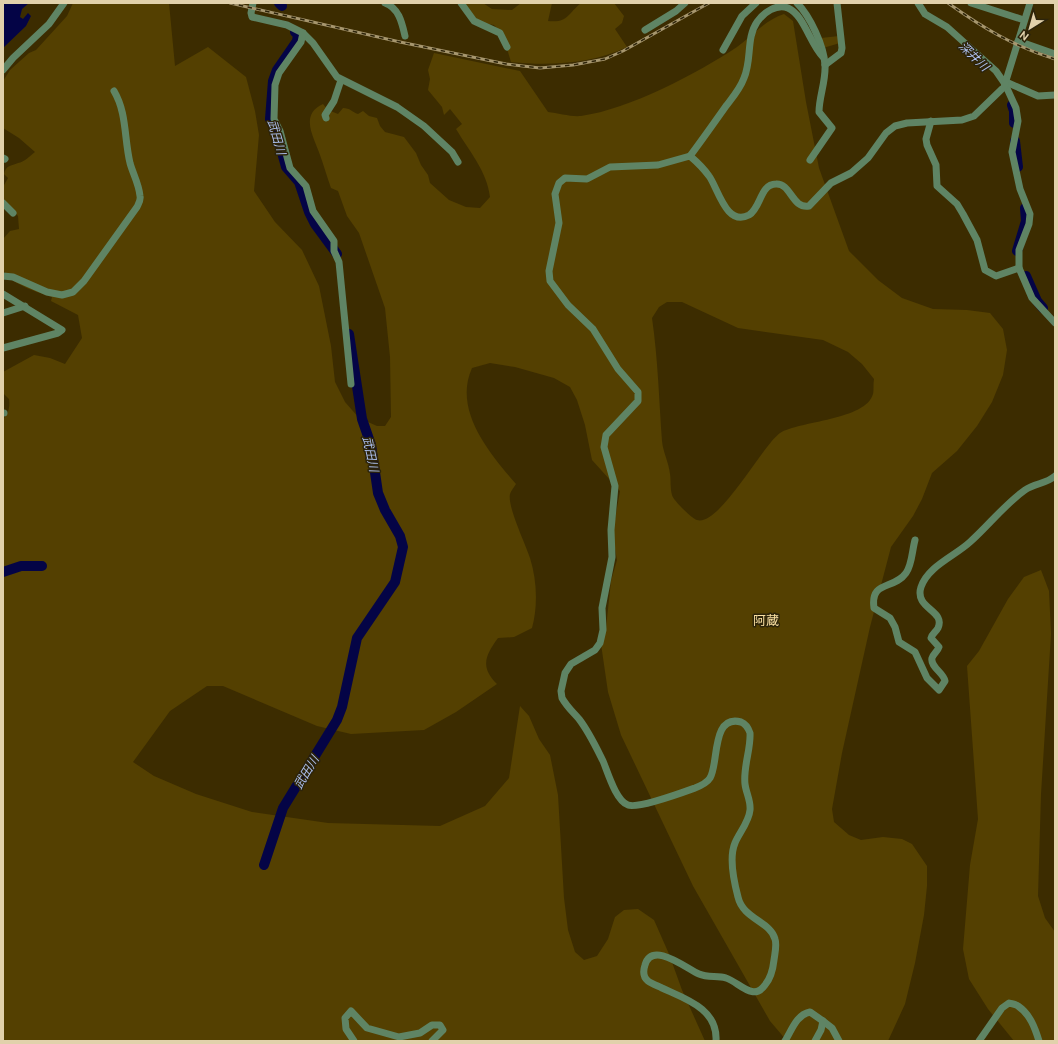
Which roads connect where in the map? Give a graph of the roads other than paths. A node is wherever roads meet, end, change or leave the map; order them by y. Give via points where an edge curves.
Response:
1 (64, 3) edge
2 (253, 3) edge
3 (386, 3) edge
4 (461, 3) edge
5 (685, 3) edge
6 (756, 3) edge
7 (797, 3) edge
8 (837, 3) edge
9 (918, 3) edge
10 (971, 3) edge
11 (1030, 3) edge
12 (1024, 20) junction
13 (645, 30) dead end
14 (303, 33) junction
15 (405, 36) dead end
16 (1018, 41) junction
17 (507, 47) dead end
18 (723, 50) dead end
19 (1055, 54) edge
20 (823, 57) junction
21 (825, 65) junction
22 (3, 70) edge
23 (341, 80) junction
24 (1004, 86) junction
25 (114, 91) dead end
26 (1055, 95) edge
27 (326, 118) dead end
28 (931, 121) junction
29 (690, 156) junction
30 (810, 160) dead end
31 (458, 162) dead end
32 (3, 202) edge
33 (13, 213) dead end
34 (1019, 268) junction
35 (3, 276) edge
36 (3, 294) edge
37 (25, 306) junction
38 (3, 313) edge
39 (1055, 323) edge
40 (3, 348) edge
41 (351, 384) dead end
42 (1055, 476) edge
43 (915, 540) dead end
44 (824, 1021) junction
45 (354, 1041) edge
46 (432, 1041) edge
47 (716, 1041) edge
48 (785, 1041) edge
49 (815, 1041) edge
50 (839, 1041) edge
51 (979, 1041) edge
52 (1039, 1041) edge

1 - 22 street via 49,24
2 - 14 street via 252,17 287,25
3 - 15 street via 396,10
4 - 17 street via 474,21 500,33
5 - 13 street
6 - 18 street via 742,16
7 - 20 street via 812,24
8 - 21 street via 842,48 841,53
9 - 24 street via 925,14 941,22 985,59
10 - 12 street
11 - 12 street
12 - 16 street
14 - 23 street
14 - 41 street via 301,42 278,73 275,84 274,119 290,168 306,186 313,211 334,241 334,251 339,262
16 - 19 street
16 - 24 street
20 - 21 street
20 - 29 street via 796,13 787,7 776,7 766,13 752,31 748,64 735,95
21 - 30 street via 819,112 832,128
23 - 27 street via 334,101 325,115
23 - 31 street via 390,104 424,126 452,152
24 - 26 street via 1038,96
24 - 28 street via 968,119
24 - 34 street via 1016,108 1018,122 1012,152 1020,189 1030,214 1019,250
25 - 35 street via 124,113 127,149 140,189 141,200 137,207 84,281 73,292 52,294 13,277
28 - 29 street via 907,123 886,132 868,158 851,173 831,183 809,206 804,207 797,203 785,188 773,184 768,186 755,209 749,215 741,217 725,208 710,177
28 - 34 street via 926,139 936,165 935,182 964,214 977,240 985,270 996,276
29 - 47 street via 658,165 610,167 587,179 565,178 555,190 559,223 549,271 550,281 568,305 593,329 618,369 638,392 638,401 606,435 604,447 615,486 611,530 612,557 602,608 603,630 600,643 595,650 571,664 565,673 561,691 565,704 592,739 617,793 623,802 633,806 703,785 710,779 714,768 721,730 727,723 734,721 747,725 750,739 745,784 750,810 734,845 732,861 742,909 775,938 773,967 768,980 763,988 756,992 747,991 728,978 699,974 662,956 653,955 644,966 644,975 648,981 690,1001 709,1015 715,1029
32 - 33 street
34 - 39 street via 1036,305
36 - 37 street
37 - 38 street
37 - 40 street via 62,330
42 - 43 street via 1048,482 1024,491 969,543 937,567 924,582 921,588 921,601 924,606 933,610 938,624 931,638 938,646 932,658 933,663 945,681 939,690 927,678 914,652 899,642 890,618 874,608 872,597 879,589 905,575
44 - 48 street via 810,1012 804,1013
44 - 49 street
44 - 50 street via 832,1028
45 - 46 street via 346,1029 345,1018 351,1011 368,1028 399,1037 420,1033 432,1025 440,1025 443,1030
51 - 52 street via 1002,1008 1010,1003 1017,1005 1026,1013

